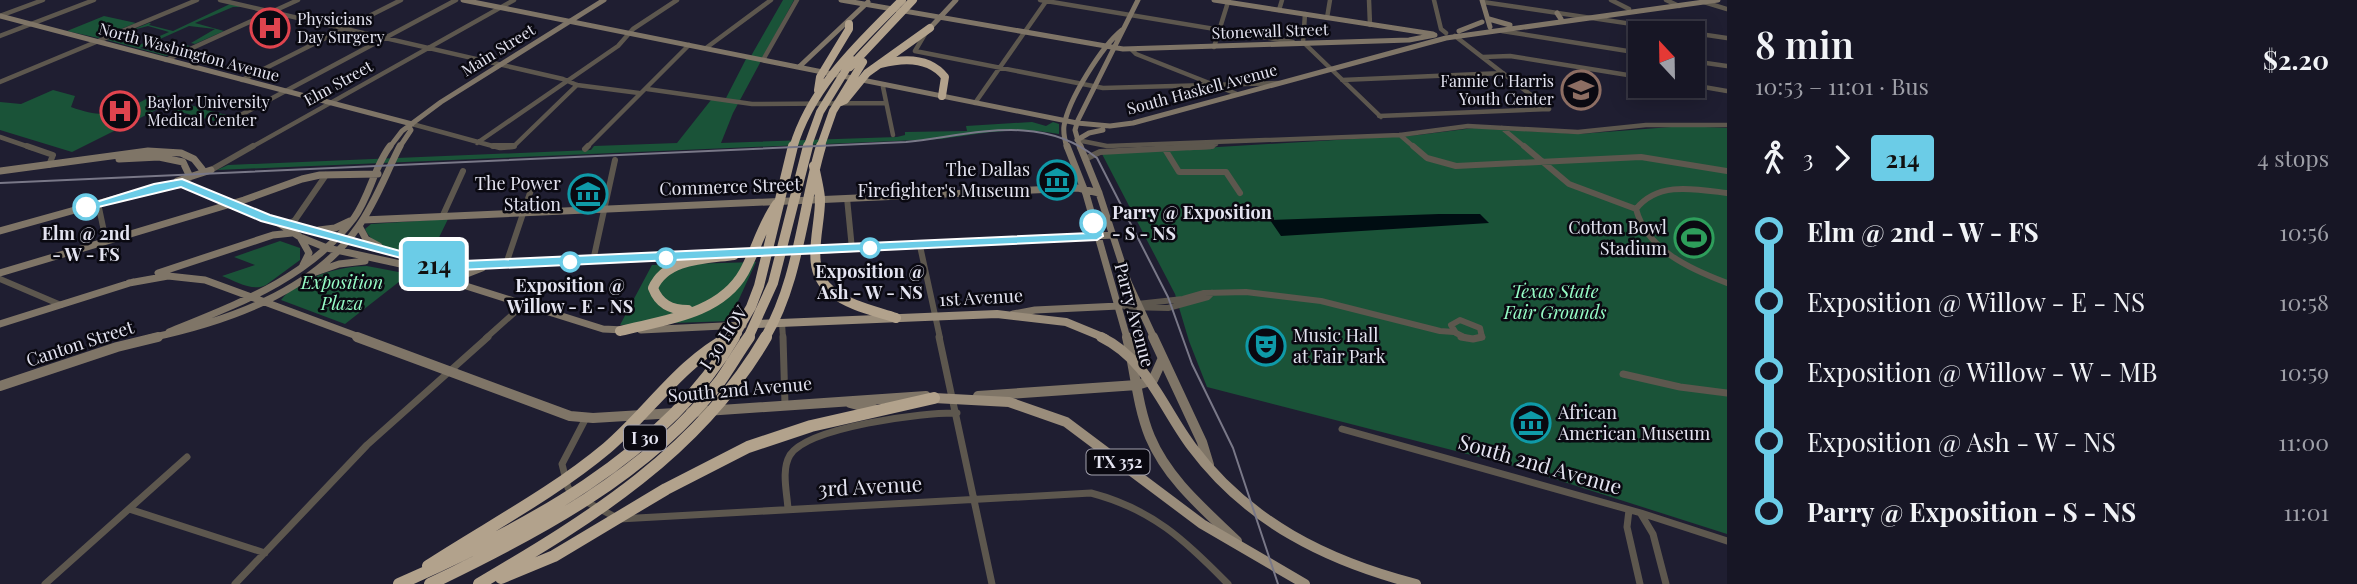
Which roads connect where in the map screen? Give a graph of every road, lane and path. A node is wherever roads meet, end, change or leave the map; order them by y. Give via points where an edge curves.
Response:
1 (43, 0) edge
2 (94, 0) edge
3 (197, 0) edge
4 (220, 0) edge
5 (299, 0) edge
6 (401, 0) edge
7 (456, 0) edge
8 (463, 0) edge
9 (514, 0) edge
10 (604, 0) edge
11 (677, 0) edge
12 (771, 0) edge
13 (797, 0) edge
14 (841, 0) edge
15 (918, 0) edge
16 (956, 0) edge
17 (1044, 0) edge
18 (1138, 0) edge
19 (1214, 0) edge
20 (1282, 0) edge
21 (1329, 0) edge
22 (1369, 0) edge
23 (1434, 0) edge
24 (1611, 0) edge
25 (1687, 0) edge
26 (1718, 0) edge
27 (1482, 1) edge
28 (1669, 1) edge
29 (1702, 1) edge
30 (868, 2) edge
31 (1228, 2) junction
32 (907, 3) edge
33 (1679, 6) junction
34 (500, 8) junction
35 (1629, 9) junction
36 (1727, 9) edge
37 (1279, 10) junction
38 (1485, 10) junction
39 (272, 12) junction
40 (1305, 14) junction
41 (1130, 15) junction
42 (0, 16) edge
43 (896, 16) junction
44 (1559, 16) junction
45 (1580, 16) junction
46 (1611, 16) junction
47 (941, 18) junction
48 (1327, 18) junction
49 (1594, 18) junction
50 (1489, 19) junction
51 (569, 22) junction
52 (1482, 22) junction
53 (1621, 22) junction
54 (849, 24) junction
55 (30, 25) junction
56 (1370, 25) junction
57 (1510, 25) junction
58 (1490, 27) junction
59 (344, 28) junction
60 (930, 28) junction
61 (1400, 29) junction
62 (1517, 29) junction
63 (1122, 30) junction
64 (1219, 30) junction
65 (1502, 31) junction
66 (630, 33) junction
67 (1024, 33) junction
68 (1446, 33) junction
69 (1457, 34) junction
70 (1477, 34) junction
71 (1437, 35) junction
72 (1524, 35) junction
73 (0, 36) edge
74 (386, 38) junction
75 (1727, 38) edge
76 (1416, 39) junction
77 (97, 42) junction
78 (1306, 44) junction
79 (1423, 44) junction
80 (690, 45) junction
81 (1105, 47) junction
82 (1214, 47) junction
83 (429, 48) junction
84 (706, 48) junction
85 (1113, 51) junction
86 (1628, 51) edge
87 (1134, 52) junction
88 (1483, 57) junction
89 (166, 60) junction
90 (763, 60) junction
91 (1705, 63) edge
92 (501, 64) junction
93 (1727, 66) edge
94 (799, 67) junction
95 (875, 67) junction
96 (1000, 68) junction
97 (847, 69) junction
98 (1331, 69) junction
99 (1503, 73) junction
100 (1628, 75) edge
101 (242, 80) junction
102 (568, 80) junction
103 (1342, 80) junction
104 (0, 82) edge
105 (1281, 83) junction
106 (1085, 84) junction
107 (577, 85) junction
108 (885, 85) junction
109 (1212, 85) junction
110 (1095, 86) junction
111 (1705, 87) edge
112 (648, 89) junction
113 (1727, 91) edge
114 (285, 92) junction
115 (639, 93) junction
116 (817, 94) junction
117 (1237, 94) junction
118 (942, 96) junction
119 (330, 103) junction
120 (886, 103) junction
121 (975, 103) junction
122 (835, 105) junction
123 (225, 120) dead end
124 (1065, 121) junction
125 (1077, 123) junction
126 (410, 125) junction
127 (1727, 125) edge
128 (1119, 126) junction
129 (1500, 126) junction
130 (893, 135) dead end
131 (1399, 135) junction
132 (0, 137) edge
133 (1077, 140) junction
134 (477, 142) junction
135 (1163, 146) junction
136 (585, 149) dead end
137 (1085, 159) junction
138 (88, 160) junction
139 (382, 160) junction
140 (615, 160) dead end
141 (183, 162) junction
142 (1542, 162) junction
143 (814, 164) junction
144 (49, 165) junction
145 (206, 170) junction
146 (0, 171) edge
147 (463, 171) dead end
148 (1727, 171) edge
149 (363, 173) junction
150 (378, 174) junction
151 (326, 175) junction
152 (190, 177) junction
153 (534, 181) dead end
154 (158, 187) junction
155 (1085, 188) junction
156 (1099, 192) junction
157 (1240, 193) dead end
158 (1727, 193) edge
159 (219, 197) junction
160 (780, 198) junction
161 (847, 198) junction
162 (99, 203) junction
163 (232, 204) junction
164 (604, 208) junction
165 (1636, 209) junction
166 (524, 211) junction
167 (443, 215) junction
168 (359, 221) junction
169 (292, 230) junction
170 (309, 230) junction
171 (0, 231) edge
172 (1113, 235) junction
173 (1097, 236) junction
174 (338, 238) junction
175 (106, 241) junction
176 (347, 241) junction
177 (920, 246) junction
178 (332, 249) junction
179 (852, 249) junction
180 (391, 253) junction
181 (734, 255) junction
182 (379, 261) junction
183 (593, 261) junction
184 (501, 264) junction
185 (185, 265) junction
186 (438, 267) junction
187 (301, 268) junction
188 (0, 273) edge
189 (0, 279) edge
190 (300, 279) junction
191 (205, 280) junction
192 (129, 283) junction
193 (1727, 283) edge
194 (460, 284) junction
195 (257, 299) junction
196 (711, 303) junction
197 (523, 304) junction
198 (61, 305) junction
199 (1119, 306) junction
200 (1138, 306) junction
201 (1013, 314) junction
202 (936, 316) junction
203 (896, 318) junction
204 (782, 323) junction
205 (0, 324) edge
206 (755, 324) junction
207 (620, 331) junction
208 (1454, 332) junction
209 (1131, 355) junction
210 (1162, 360) junction
211 (447, 372) junction
212 (1622, 374) dead end
213 (1153, 380) junction
214 (1137, 385) junction
215 (0, 386) edge
216 (1727, 393) edge
217 (978, 396) junction
218 (953, 397) junction
219 (934, 398) junction
220 (826, 401) junction
221 (785, 404) junction
222 (877, 411) junction
223 (957, 413) junction
224 (586, 418) junction
225 (1342, 429) dead end
226 (187, 457) dead end
227 (1211, 471) junction
228 (974, 499) junction
229 (130, 509) junction
230 (788, 509) junction
231 (1629, 510) junction
232 (1640, 513) junction
233 (1727, 541) edge
234 (1247, 551) junction
235 (265, 553) junction
236 (401, 583) edge
237 (45, 584) edge
238 (235, 584) edge
239 (430, 584) edge
240 (444, 584) edge
241 (479, 584) edge
242 (486, 584) edge
243 (992, 584) edge
244 (1228, 584) edge
245 (1305, 584) edge
246 (1416, 584) edge
247 (1640, 584) edge
248 (1666, 584) edge

1 - 42 street
2 - 55 street
3 - 77 street
4 - 39 street
5 - 39 street
6 - 59 street
7 - 74 street
8 - 34 main road, South Haskell Avenue
9 - 34 street, Elm Street
10 - 51 main road, Main Street
11 - 66 street
12 - 84 street
13 - 90 street
14 - 30 main road
15 - 32 highway, I 30
16 - 47 main road
17 - 41 street
17 - 67 street
18 - 41 main road, Parry Avenue
19 - 31 main road
20 - 37 street
21 - 48 street
22 - 56 street
23 - 68 street
24 - 35 street
25 - 28 main road, South Haskell Avenue
26 - 29 main road, South Haskell Avenue
27 - 38 main road
27 - 44 street
28 - 33 street
28 - 35 main road, South Haskell Avenue
29 - 33 main road, South Haskell Avenue
29 - 36 street
30 - 47 main road
30 - 54 main road
31 - 37 main road
31 - 64 street
32 - 43 highway, I 30
32 - 43 highway, I 30
33 - 46 main road, South Haskell Avenue
34 - 51 main road, South Haskell Avenue
34 - 83 street, Elm Street
35 - 45 main road, South Haskell Avenue
37 - 40 main road
38 - 50 main road
38 - 52 main road
39 - 59 street
39 - 89 street
40 - 48 main road
40 - 78 street via 1302,40
41 - 63 main road, Parry Avenue
41 - 64 street
42 - 55 main road, North Washington Avenue
43 - 97 highway, I 30
43 - 97 highway, I 30
44 - 45 main road, South Haskell Avenue
44 - 57 main road, South Haskell Avenue
45 - 49 street
46 - 49 main road, South Haskell Avenue
46 - 53 main road
47 - 60 main road
47 - 67 main road
48 - 56 main road
49 - 53 street
49 - 62 main road, South Haskell Avenue
50 - 57 main road
50 - 58 main road
51 - 66 main road, South Haskell Avenue
51 - 92 main road, Main Street
52 - 58 main road
52 - 69 main road
53 - 75 street
54 - 94 main road
54 - 116 highway via 820,77
55 - 73 street
55 - 77 main road, North Washington Avenue
56 - 61 main road
57 - 58 main road, South Haskell Avenue
58 - 65 main road
58 - 69 main road, South Haskell Avenue
58 - 70 main road
59 - 74 street
59 - 101 street
60 - 95 highway
60 - 96 street via 915,48 918,52
61 - 71 main road
61 - 76 main road
62 - 65 main road, South Haskell Avenue
62 - 72 main road
63 - 81 main road, Parry Avenue
63 - 85 main road, Parry Avenue
64 - 78 street
64 - 82 street
65 - 70 main road, South Haskell Avenue
65 - 72 street
66 - 80 main road, South Haskell Avenue
66 - 102 street
67 - 81 main road
67 - 96 street
68 - 69 main road, South Haskell Avenue
68 - 71 main road, South Haskell Avenue
69 - 70 main road, South Haskell Avenue
69 - 79 main road, South Haskell Avenue
69 - 88 street
71 - 76 main road, Stonewall Street
72 - 86 street
74 - 83 street
74 - 114 street
76 - 78 main road, Stonewall Street
76 - 79 main road
77 - 89 main road, North Washington Avenue
77 - 104 street
78 - 82 main road, Stonewall Street
78 - 98 street
79 - 98 main road, South Haskell Avenue
80 - 84 main road, South Haskell Avenue
80 - 112 street
81 - 85 main road
81 - 106 main road, Parry Avenue
82 - 87 main road, Stonewall Street
83 - 92 street
83 - 119 street, Elm Street
84 - 90 main road, South Haskell Avenue
85 - 87 main road, Stonewall Street
85 - 110 main road, Parry Avenue
87 - 109 street
88 - 99 street
88 - 100 street via 1510,56
89 - 101 main road, North Washington Avenue
90 - 94 main road, South Haskell Avenue
91 - 93 street
92 - 102 street
92 - 126 main road, Main Street
94 - 108 main road, South Haskell Avenue
95 - 118 highway via 901,60 930,65 946,77
95 - 122 highway
96 - 106 street
96 - 121 street
97 - 116 highway, I 30
97 - 122 highway, I 30
97 - 239 highway, I 30 HOV via 822,104 808,138 764,307 724,374 663,439 590,496 520,540
97 - 240 highway, I 30 HOV via 813,140 773,301 729,377 671,439 598,497 519,547
98 - 103 street
98 - 105 main road, South Haskell Avenue
99 - 103 street
99 - 103 street via 1549,109 1381,117
101 - 114 main road, North Washington Avenue
102 - 107 street
102 - 134 street
105 - 109 street
105 - 117 main road, South Haskell Avenue
106 - 110 street
106 - 124 main road, Parry Avenue
107 - 115 street
107 - 134 street via 516,146
108 - 118 main road, South Haskell Avenue
108 - 120 street
109 - 110 street
109 - 117 street
110 - 125 main road, Parry Avenue
111 - 113 street
112 - 115 street
112 - 120 street via 752,104
114 - 119 main road, North Washington Avenue
114 - 123 street
115 - 136 street
116 - 160 highway, I 30 via 796,137
117 - 128 main road, South Haskell Avenue
118 - 121 main road, South Haskell Avenue
119 - 126 main road, North Washington Avenue
119 - 145 street, Elm Street via 222,167
120 - 130 street
121 - 124 main road, South Haskell Avenue
122 - 143 highway, I 30
124 - 125 main road, South Haskell Avenue
124 - 155 main road, Parry Avenue via 1065,137
125 - 128 main road, South Haskell Avenue
125 - 133 main road, Parry Avenue
126 - 134 street
126 - 139 main road, Main Street
126 - 168 main road, Canton Street
127 - 129 street via 1646,125 1578,132
128 - 133 main road via 1089,132
129 - 131 street
129 - 142 street
131 - 135 street
131 - 142 street via 1438,163
132 - 144 street via 53,155
133 - 135 street via 1103,146
133 - 137 main road, Parry Avenue
135 - 137 street via 1100,152
135 - 157 street via 1179,172 1226,172
137 - 156 main road, Parry Avenue
138 - 141 main road via 152,157
138 - 144 main road
138 - 145 main road via 167,151 189,157
139 - 149 main road
139 - 150 main road, Main Street
140 - 164 street
141 - 145 main road
141 - 152 main road
142 - 148 street via 1641,157
142 - 165 street via 1574,187
143 - 203 highway via 821,187 813,257 822,282 836,296
143 - 241 highway, I 30 via 781,306 731,390 682,443 622,494
144 - 146 main road
145 - 152 main road, Elm Street
145 - 159 main road via 199,181
147 - 167 street
149 - 150 main road
149 - 151 main road
150 - 168 main road, Canton Street
151 - 163 main road
151 - 169 street
152 - 154 main road, Elm Street
153 - 166 street
154 - 159 main road via 182,183
154 - 162 main road, Elm Street
155 - 156 main road, Commerce Street
155 - 161 main road, Commerce Street
155 - 173 main road, Parry Avenue
156 - 172 main road, Parry Avenue
158 - 165 street via 1657,192
159 - 163 main road
160 - 196 highway via 763,223 744,272
160 - 236 highway, I 30 via 750,308 722,356 673,412 600,474 548,509
161 - 164 main road, Commerce Street
161 - 179 street
162 - 171 main road, Elm Street
162 - 175 street
163 - 169 main road
163 - 175 main road
164 - 166 main road, Commerce Street
164 - 183 street
165 - 193 street via 1639,222 1662,248
166 - 167 main road, Commerce Street
166 - 184 street
167 - 168 main road, Commerce Street
168 - 170 main road, Commerce Street
168 - 174 main road, Canton Street
168 - 176 main road, Canton Street
168 - 180 main road via 366,239
169 - 170 main road
169 - 178 main road
169 - 185 main road via 283,238
169 - 187 main road via 309,253
170 - 174 main road
172 - 173 main road
172 - 200 main road, Parry Avenue
173 - 177 main road
173 - 199 main road, Parry Avenue
174 - 176 main road
174 - 178 main road, Canton Street
175 - 188 main road
176 - 178 main road, Canton Street
176 - 180 main road
177 - 179 main road
177 - 202 street
178 - 182 main road
178 - 187 main road, Canton Street
178 - 190 main road, Canton Street
179 - 181 main road
180 - 186 main road
181 - 183 main road
181 - 196 highway via 672,268 654,283 658,300 668,307 686,310
182 - 186 main road
182 - 190 main road via 339,264
183 - 184 main road
184 - 186 main road
184 - 194 main road via 467,273
185 - 191 main road, South 2nd Avenue
185 - 192 main road
186 - 194 main road, 1st Avenue
187 - 195 main road, Canton Street
189 - 198 street
190 - 195 main road, Canton Street
191 - 192 main road, South 2nd Avenue via 168,276
191 - 195 main road, South 2nd Avenue
192 - 198 main road
194 - 197 main road, 1st Avenue
195 - 211 main road, South 2nd Avenue
195 - 215 main road, Canton Street via 211,323
196 - 207 highway
197 - 207 main road, 1st Avenue
197 - 211 street
198 - 205 main road
199 - 200 street, 1st Avenue
199 - 201 main road, 1st Avenue
199 - 209 main road, Parry Avenue
200 - 208 street, 1st Avenue via 1177,306 1212,293 1246,292 1303,298
200 - 210 main road, Parry Avenue
201 - 202 main road, 1st Avenue
201 - 209 main road via 1082,328
202 - 203 main road, 1st Avenue
202 - 218 street
203 - 204 main road, 1st Avenue
204 - 206 main road, 1st Avenue
204 - 221 street
206 - 207 main road, 1st Avenue
206 - 236 highway via 702,352 622,434 572,475
208 - 208 street, 1st Avenue via 1471,340 1483,334 1476,325 1460,320 1451,325
209 - 213 main road
209 - 214 main road, Parry Avenue
210 - 213 main road
210 - 227 main road, Parry Avenue
211 - 224 main road, South 2nd Avenue
211 - 235 street via 367,445
212 - 216 street
213 - 214 main road, South 2nd Avenue
213 - 227 main road
214 - 217 main road, South 2nd Avenue
214 - 234 main road, Parry Avenue via 1147,432 1166,467 1191,498
217 - 218 main road, South 2nd Avenue / TX 352
217 - 234 main road, TX 352 via 1021,404 1065,421 1194,519
218 - 219 main road, South 2nd Avenue / TX 352
218 - 223 street
219 - 220 main road, South 2nd Avenue
219 - 222 highway
220 - 221 main road, South 2nd Avenue
220 - 222 main road
221 - 224 main road, South 2nd Avenue
222 - 242 highway via 800,429 721,460 554,556
223 - 228 street
223 - 230 street via 932,411 837,432 798,447 786,464
224 - 230 street, 3rd Avenue via 562,464 563,474 568,488 619,519
225 - 231 street, South 2nd Avenue
226 - 229 street
227 - 246 main road via 1255,514 1303,544
228 - 230 street, 3rd Avenue
228 - 243 street
228 - 244 street, 3rd Avenue via 1074,492 1125,502 1171,527
229 - 235 street
229 - 237 street
231 - 232 street, South 2nd Avenue
231 - 247 street
232 - 233 street, South 2nd Avenue
232 - 248 street via 1653,534
234 - 245 main road, TX 352
235 - 238 street

